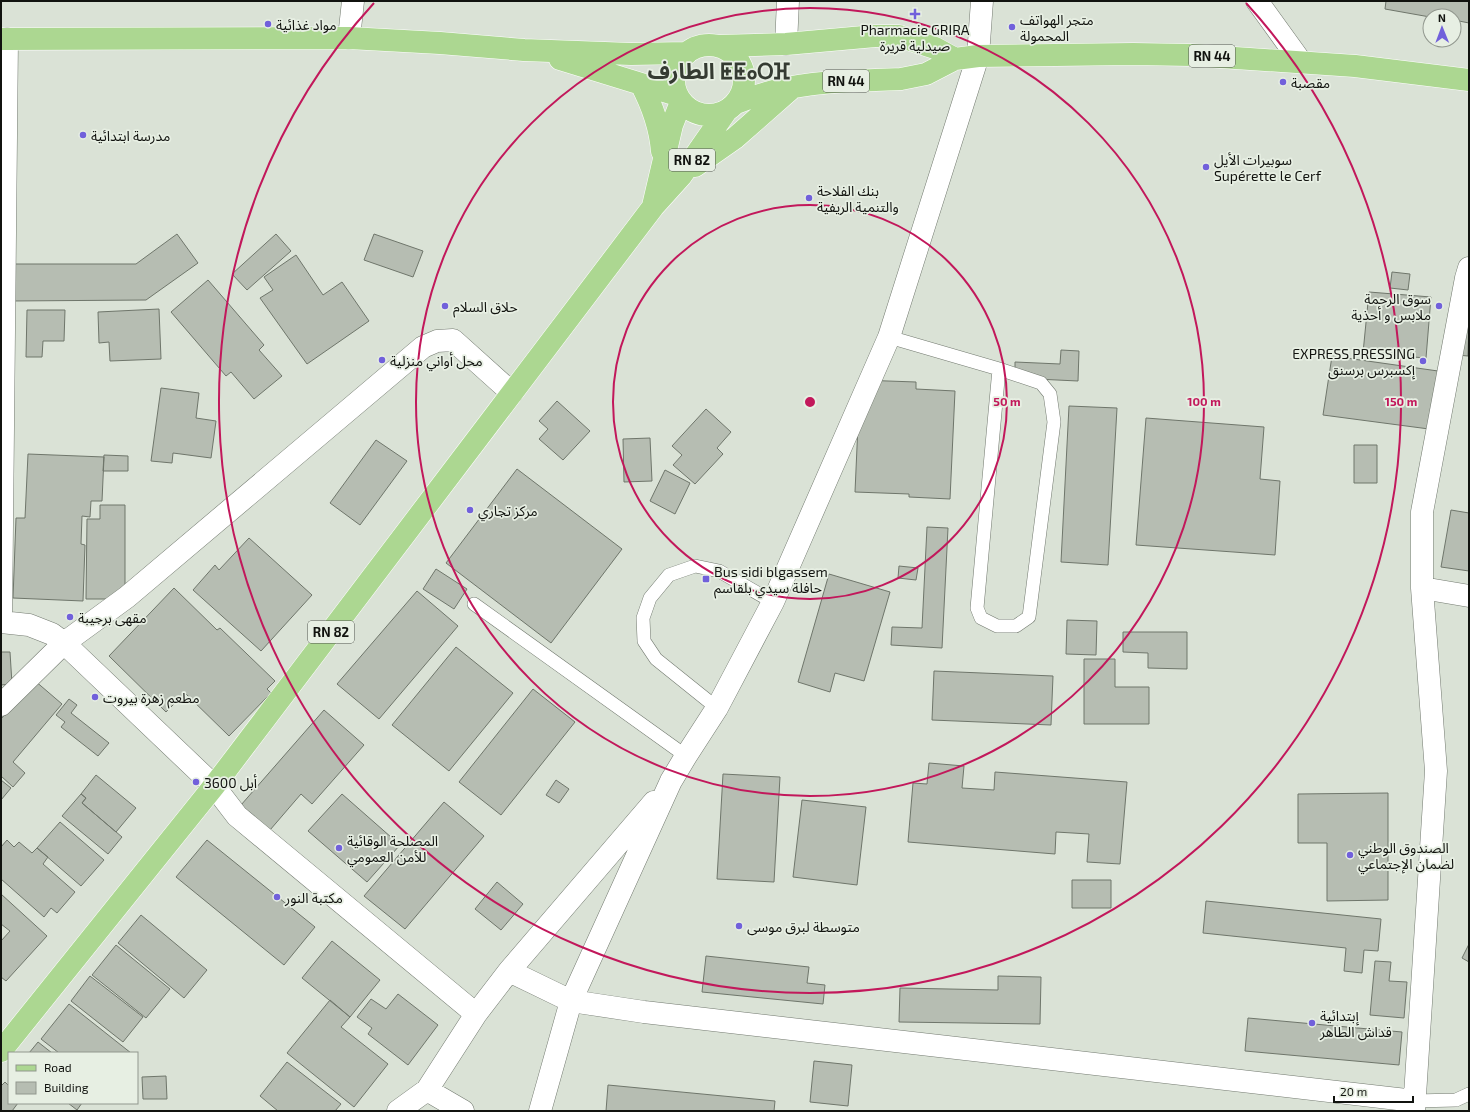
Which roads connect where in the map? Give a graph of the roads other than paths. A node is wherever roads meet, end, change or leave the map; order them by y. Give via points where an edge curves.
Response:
1 (353, 1) edge
2 (788, 1) edge
3 (982, 1) edge
4 (1257, 1) edge
5 (349, 38) junction
6 (4, 39) edge
7 (786, 44) junction
8 (718, 46) junction
9 (524, 50) junction
10 (687, 53) junction
11 (978, 56) junction
12 (955, 58) junction
13 (1301, 62) junction
14 (1469, 80) edge
15 (641, 84) junction
16 (794, 86) junction
17 (679, 98) junction
18 (732, 106) junction
19 (662, 162) junction
20 (681, 176) junction
21 (653, 207) junction
22 (1469, 268) edge
23 (889, 337) junction
24 (3, 341) edge
25 (999, 369) junction
26 (512, 393) junction
27 (1422, 588) junction
28 (1469, 596) edge
29 (773, 602) junction
30 (474, 604) dead end
31 (1, 622) edge
32 (64, 643) junction
33 (1, 705) edge
34 (717, 708) junction
35 (686, 756) junction
36 (671, 781) junction
37 (214, 786) junction
38 (509, 971) junction
39 (571, 1001) junction
40 (476, 1014) junction
41 (1, 1051) edge
42 (427, 1090) junction
43 (1469, 1094) edge
44 (1414, 1106) edge
45 (398, 1111) edge
46 (463, 1111) edge
47 (540, 1111) edge

1 - 5 street
2 - 7 street
3 - 11 street
4 - 13 street
5 - 6 main road
5 - 9 main road
6 - 24 street
7 - 8 main road
7 - 12 main road via 899,36
8 - 10 main road via 706,45
8 - 18 main road via 729,51 742,69 742,92
9 - 10 main road via 631,54
9 - 15 main road
10 - 17 main road via 678,63 674,74 674,84
11 - 12 main road, RN 44
11 - 13 main road, RN 44 via 1191,55
11 - 23 street
12 - 16 main road, RN 44 via 926,74 914,77
13 - 14 main road, RN 44
15 - 17 main road
15 - 19 main road via 655,113 662,145
16 - 18 main road, RN 44 via 760,93
16 - 20 main road via 735,138
17 - 18 main road via 688,109 707,115 718,114
17 - 19 main road, RN 82
18 - 20 main road, RN 82
19 - 21 main road, RN 82
20 - 21 main road, RN 82
21 - 26 main road, RN 82
22 - 27 street via 1422,512
23 - 25 lane
23 - 29 street
24 - 31 street
25 - 25 lane via 1041,383 1050,394 1054,422 1029,617 1016,626 997,626 981,618 977,608
26 - 32 street via 453,340 437,340 423,347 127,597
26 - 37 main road, RN 82
27 - 28 street
27 - 44 street via 1436,771
29 - 34 street
29 - 34 lane via 718,571 695,566 669,575 650,598 643,618 644,641 656,659
30 - 35 lane
31 - 32 street via 29,624 52,634
32 - 33 street
32 - 37 street
34 - 35 street
35 - 36 street
36 - 38 street
36 - 39 street
37 - 40 street via 237,816
37 - 41 main road, RN 82
38 - 39 street
38 - 40 street
39 - 44 street
39 - 47 street
40 - 42 street
42 - 45 street
42 - 46 street
43 - 44 lane via 1456,1100

